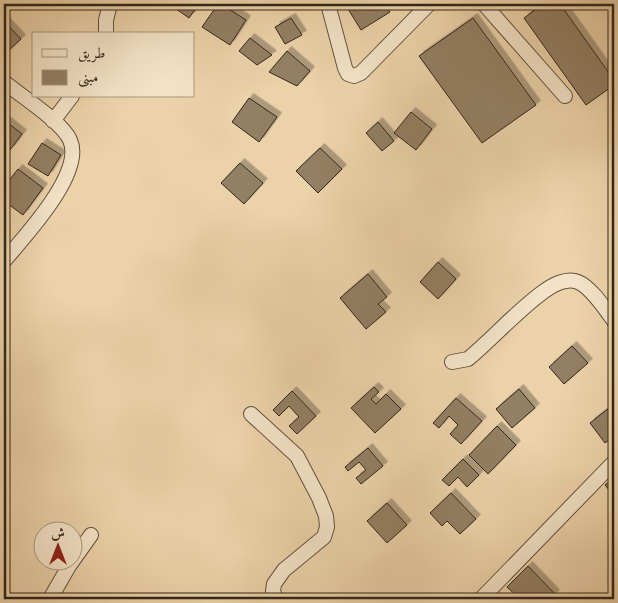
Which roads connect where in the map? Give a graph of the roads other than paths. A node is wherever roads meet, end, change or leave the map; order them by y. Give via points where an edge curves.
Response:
1 (110, 4) edge
2 (328, 4) edge
3 (429, 4) edge
4 (484, 4) edge
5 (106, 32) edge
6 (4, 82) edge
7 (565, 96) dead end
8 (70, 98) edge
9 (53, 121) junction
10 (4, 261) edge
11 (614, 321) edge
12 (452, 362) dead end
13 (251, 414) dead end
14 (614, 462) edge
15 (91, 535) dead end
16 (50, 599) edge
17 (276, 599) edge
18 (481, 599) edge

1 - 5 street
2 - 3 street via 345,68 354,76 361,73
4 - 7 street
6 - 9 street
8 - 9 street
9 - 10 street via 71,141 72,162 48,208
11 - 12 street via 591,292 578,282 568,280 543,292 468,358
13 - 17 street via 297,456 326,516 324,537 284,570 274,584
14 - 18 street
15 - 16 street

